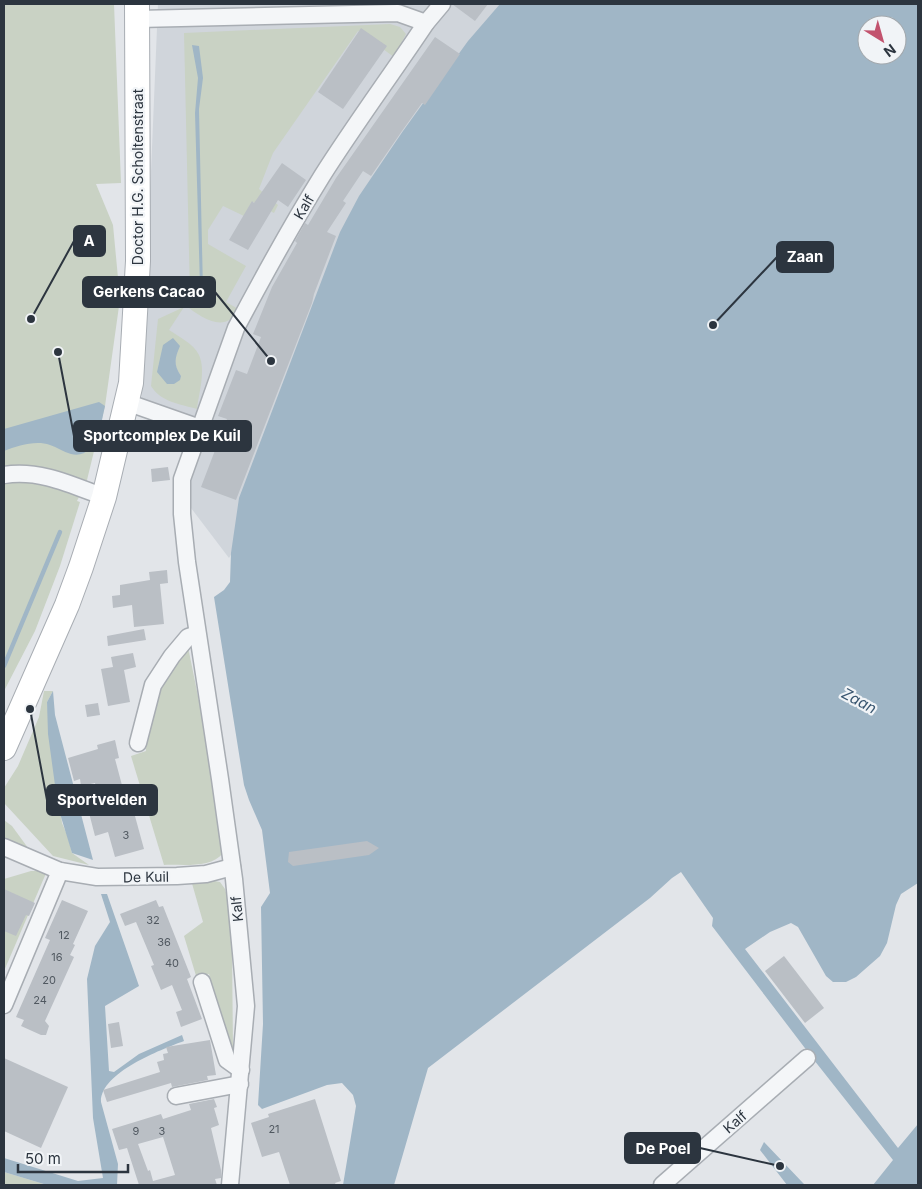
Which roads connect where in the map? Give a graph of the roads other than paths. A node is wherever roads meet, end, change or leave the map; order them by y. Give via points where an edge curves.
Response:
1 (442, 4) edge
2 (138, 11) edge
3 (426, 22) junction
4 (126, 402) junction
5 (200, 428) junction
6 (4, 475) edge
7 (104, 497) junction
8 (197, 634) junction
9 (138, 743) dead end
10 (4, 748) edge
11 (4, 847) edge
12 (232, 867) junction
13 (60, 871) junction
14 (202, 982) dead end
15 (4, 1005) edge
16 (808, 1058) dead end
17 (241, 1077) junction
18 (176, 1096) dead end
19 (230, 1185) edge
20 (662, 1185) edge

1 - 3 street, Kalf
2 - 3 street via 398,13
2 - 4 main road, Doctor H.G. Scholtenstraat via 138,261 131,383
3 - 5 street, Kalf via 323,175 274,258 236,328
4 - 5 street
4 - 7 main road, Doctor H.G. Scholtenstraat
5 - 8 street, Kalf via 182,479 183,524
6 - 7 street via 19,473 50,478
7 - 10 main road, Doctor H.G. Scholtenstraat via 67,605
8 - 9 street via 188,637 152,685
8 - 12 street, Kalf
11 - 13 street, De Kuil
12 - 13 street, De Kuil via 206,874 158,877 97,877
12 - 17 street, Kalf via 246,1006
13 - 15 street
14 - 17 street via 227,1060
16 - 20 street, Kalf
17 - 18 street
17 - 19 street, Kalf

